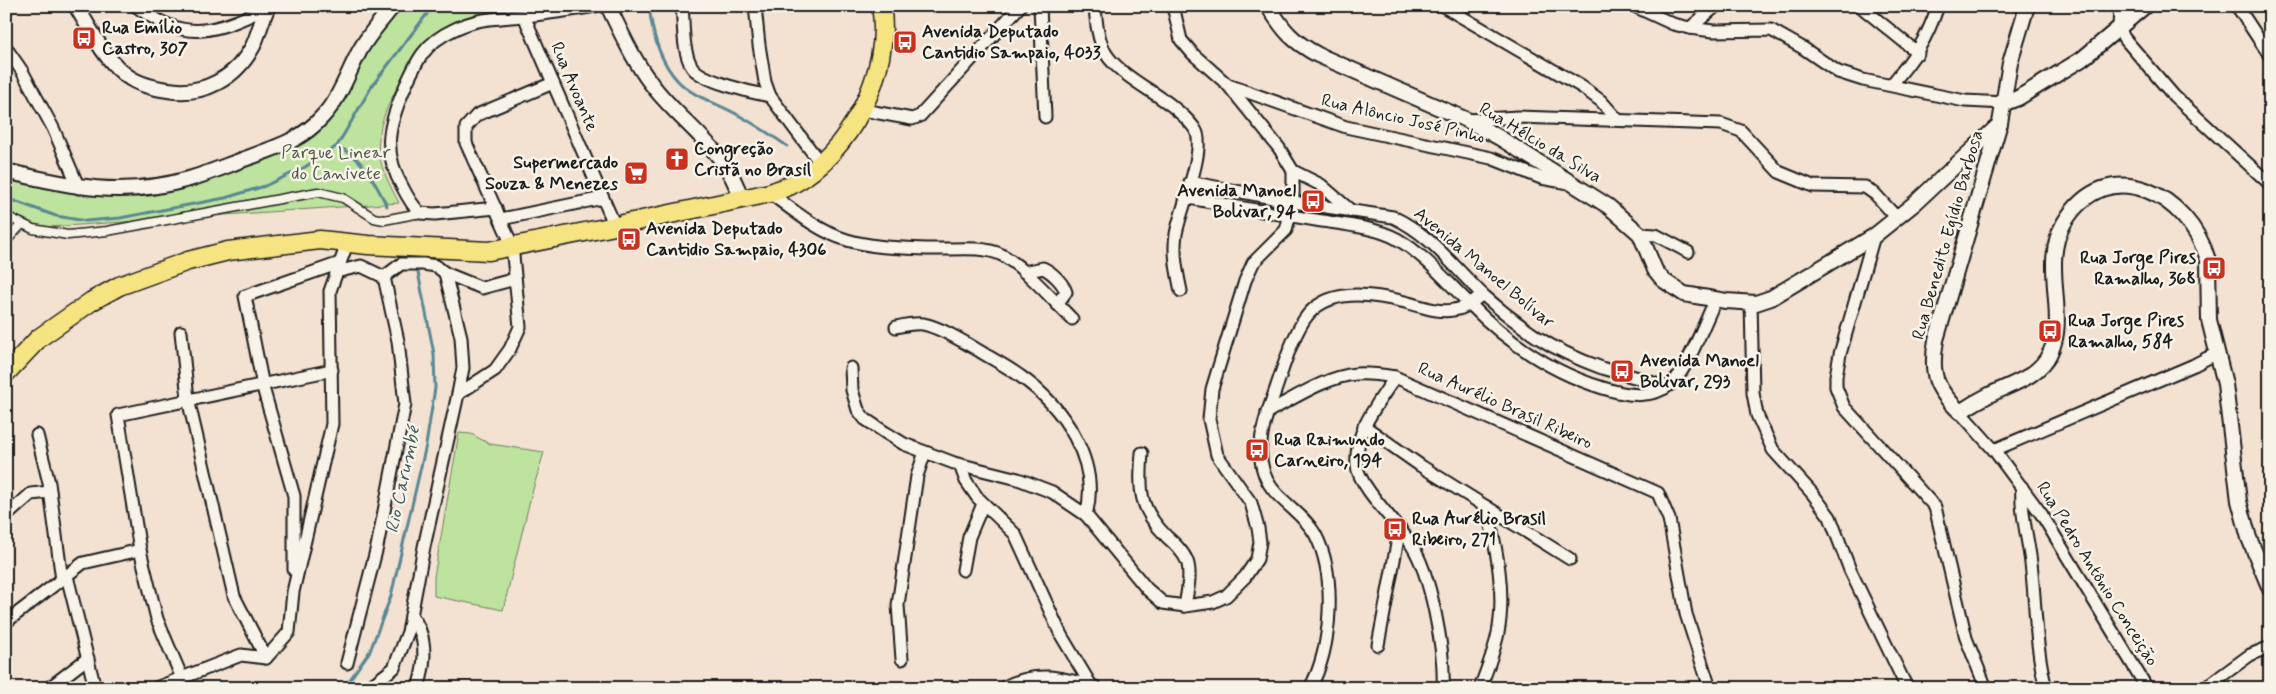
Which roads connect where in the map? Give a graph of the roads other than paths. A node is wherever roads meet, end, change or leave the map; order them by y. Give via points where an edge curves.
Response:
1 (76, 6) edge
2 (136, 6) edge
3 (393, 6) edge
4 (595, 6) edge
5 (608, 6) edge
6 (682, 6) edge
7 (755, 6) edge
8 (881, 6) edge
9 (1020, 6) edge
10 (1040, 6) edge
11 (1095, 6) edge
12 (1173, 6) edge
13 (1268, 6) edge
14 (1443, 6) edge
15 (1634, 6) edge
16 (1716, 6) edge
17 (1860, 6) edge
18 (1938, 6) edge
19 (2027, 6) edge
20 (2120, 6) edge
21 (2145, 6) edge
22 (2237, 6) edge
23 (267, 7) edge
24 (524, 16) junction
25 (1690, 28) junction
26 (2119, 28) junction
27 (6, 48) edge
28 (1918, 53) junction
29 (2270, 56) edge
30 (2044, 82) junction
31 (553, 83) junction
32 (2007, 84) junction
33 (1228, 85) junction
34 (1890, 85) junction
35 (770, 96) junction
36 (2005, 103) junction
37 (863, 110) junction
38 (1045, 117) dead end
39 (1617, 119) junction
40 (1466, 120) junction
41 (2000, 123) junction
42 (820, 164) junction
43 (1293, 170) junction
44 (6, 171) edge
45 (1190, 182) junction
46 (1570, 183) junction
47 (2270, 184) edge
48 (79, 188) junction
49 (770, 193) junction
50 (1185, 197) junction
51 (603, 198) junction
52 (741, 199) junction
53 (1293, 202) junction
54 (1350, 210) junction
55 (419, 211) junction
56 (498, 213) junction
57 (6, 216) edge
58 (1291, 216) junction
59 (1896, 218) junction
60 (22, 224) junction
61 (619, 225) junction
62 (1640, 234) junction
63 (1874, 236) junction
64 (6, 241) edge
65 (346, 244) junction
66 (512, 246) junction
67 (1688, 252) dead end
68 (338, 268) junction
69 (1024, 272) junction
70 (445, 273) junction
71 (384, 277) junction
72 (515, 278) junction
73 (1181, 291) dead end
74 (1482, 294) junction
75 (1715, 301) junction
76 (1751, 302) junction
77 (1057, 304) junction
78 (1470, 304) junction
79 (1072, 319) dead end
80 (896, 327) dead end
81 (181, 332) dead end
82 (2217, 353) junction
83 (851, 368) dead end
84 (332, 370) junction
85 (6, 373) edge
86 (1395, 376) junction
87 (262, 384) junction
88 (1664, 388) junction
89 (458, 394) junction
90 (188, 399) junction
91 (1267, 412) junction
92 (1960, 412) junction
93 (1364, 426) junction
94 (37, 435) dead end
95 (1994, 450) junction
96 (925, 452) junction
97 (1142, 453) dead end
98 (960, 465) junction
99 (2019, 483) junction
100 (50, 492) junction
101 (983, 504) junction
102 (1487, 507) junction
103 (6, 516) edge
104 (1086, 516) junction
105 (1400, 528) junction
106 (140, 550) junction
107 (1570, 559) dead end
108 (963, 570) dead end
109 (64, 578) junction
110 (2270, 589) edge
111 (294, 592) junction
112 (1181, 606) junction
113 (411, 615) junction
114 (6, 622) edge
115 (1378, 645) dead end
116 (2270, 646) edge
117 (88, 658) junction
118 (266, 658) junction
119 (902, 659) dead end
120 (347, 662) dead end
121 (182, 678) junction
122 (1026, 678) junction
123 (1094, 687) edge
124 (48, 688) edge
125 (95, 688) edge
126 (156, 688) edge
127 (368, 688) edge
128 (418, 688) edge
129 (1002, 688) edge
130 (1032, 688) edge
131 (1310, 688) edge
132 (1443, 688) edge
133 (1480, 688) edge
134 (1710, 688) edge
135 (1907, 688) edge
136 (1986, 688) edge
137 (2046, 688) edge
138 (2147, 688) edge
139 (2206, 688) edge

1 - 23 street via 108,58 122,72 145,85 189,92 219,83 242,63 253,46
2 - 23 street via 162,23 192,32 216,28
3 - 48 street via 364,44 339,96 315,125 292,141 187,180 139,188
4 - 24 street
5 - 52 street via 652,85 730,169
6 - 35 street via 687,56 693,69 704,76
7 - 35 street via 765,82
8 - 37 main road via 880,52
9 - 37 street via 920,116 912,119
10 - 38 street
11 - 45 street via 1097,29 1108,58 1184,116 1197,132 1199,140
12 - 33 street via 1181,40
13 - 40 street, Rua Hélcio da Silva via 1297,44
14 - 39 street via 1582,88 1601,101
15 - 25 street
16 - 25 street
17 - 28 street
18 - 28 street
19 - 32 street, Rua Benedito Egídio Barbosa
20 - 26 street
21 - 26 street
22 - 29 street
24 - 31 street, Rua Avoante
24 - 55 street via 486,18 452,30 426,47 415,64 395,110 389,136 389,155 396,176
25 - 34 street via 1771,30 1838,72
26 - 30 street via 2082,59
26 - 47 street via 2174,96
27 - 48 street via 53,128
28 - 34 street
30 - 32 street
30 - 36 street
31 - 51 street, Rua Avoante
31 - 56 street via 477,115 466,126 466,143
32 - 36 street, Rua Benedito Egídio Barbosa
33 - 43 street
33 - 46 street, Rua Alôncio José Pinho via 1346,127 1491,158 1541,178
34 - 36 street via 1966,101
35 - 42 street
36 - 41 street, Rua Benedito Egídio Barbosa
37 - 42 main road
39 - 40 street via 1518,117
39 - 59 street via 1731,126 1747,136 1779,172 1813,186 1865,187
40 - 46 street, Rua Hélcio da Silva
41 - 59 street, Rua Hélcio da Silva
41 - 92 street, Rua Benedito Egídio Barbosa via 1933,359 1936,383
42 - 49 main road via 791,185
43 - 53 street
43 - 54 street via 1321,185
44 - 48 street
45 - 50 street
45 - 53 street, Avenida Manoel Bolívar
46 - 62 street, Rua Hélcio da Silva via 1621,215
49 - 52 main road
49 - 69 street via 800,215 848,241 900,247 984,250 1001,255
50 - 58 street, Avenida Manoel Bolívar
50 - 73 street via 1174,255
51 - 56 street
51 - 61 street, Rua Avoante
52 - 61 main road
53 - 54 street, Avenida Manoel Bolívar
53 - 58 street
54 - 74 street, Avenida Manoel Bolívar via 1393,217 1408,224 1440,249
55 - 56 street via 434,214
55 - 60 street via 384,220 374,218 343,198 318,192 107,232 45,233
56 - 66 street
57 - 60 street
58 - 78 street, Avenida Manoel Bolívar via 1395,238 1427,262
58 - 112 street via 1286,230 1253,263 1249,272 1212,389 1208,416 1217,455 1251,503 1260,542 1258,555 1249,572 1226,596 1213,602
59 - 63 street, Rua Hélcio da Silva
60 - 64 street
61 - 66 main road
62 - 67 street via 1656,235
62 - 75 street, Rua Hélcio da Silva via 1655,270 1663,280 1684,294
63 - 76 street, Rua Hélcio da Silva via 1771,298
63 - 136 street via 1840,354 1836,387 1844,407 1935,507 1966,638
65 - 66 main road via 488,251
65 - 68 street
65 - 85 main road via 320,240 254,247 154,272 119,286 67,318 39,338
66 - 72 street
68 - 71 street via 361,266
68 - 84 street via 330,291
68 - 87 street via 245,296
69 - 77 street
69 - 77 street via 1043,268 1056,278 1066,292
70 - 71 street via 436,266 400,264
70 - 72 street via 482,288
70 - 89 street via 461,337 463,368
71 - 120 street via 398,341 405,404 377,547
72 - 89 street via 520,327 510,349 495,370
74 - 78 street
74 - 88 street, Avenida Manoel Bolívar via 1551,345 1604,369
75 - 76 street, Rua Hélcio da Silva
75 - 88 street via 1677,378
76 - 135 street via 1753,393 1757,415 1773,450 1830,517 1850,570
77 - 79 street
78 - 88 street, Avenida Manoel Bolívar via 1520,349 1554,369 1589,384 1635,395 1649,395
78 - 91 street via 1443,310 1350,294 1323,303 1311,311 1301,326
80 - 104 street via 921,324 940,330 1022,377 1047,400 1075,437 1084,456 1090,491
81 - 90 street
82 - 92 street via 2209,320 2208,260 2194,233 2183,216 2160,198 2134,186 2113,185 2089,196 2077,206 2060,234 2054,272 2055,338 2042,367
82 - 95 street
82 - 110 street via 2228,400 2239,501 2248,538
83 - 96 street via 855,404 865,419 904,444
84 - 87 street
84 - 111 street via 332,424
86 - 91 street via 1366,374 1343,377
86 - 93 street, Rua Aurélio Brasil Ribeiro
86 - 134 street, Rua Aurélio Brasil Ribeiro via 1658,493 1669,519 1686,614
87 - 90 street
87 - 111 street via 294,496
89 - 113 street
90 - 106 street via 118,415
90 - 118 street via 234,596
91 - 131 street via 1261,445 1263,470 1275,492 1315,534 1326,572 1330,623 1326,647
92 - 95 street, Rua Benedito Egídio Barbosa
93 - 102 street
93 - 105 street, Rua Aurélio Brasil Ribeiro via 1357,468 1364,483
94 - 100 street
95 - 99 street, Rua Benedito Egídio Barbosa
96 - 98 street
96 - 119 street via 917,476 898,605
97 - 112 street via 1140,493 1146,512 1188,563 1189,575
98 - 101 street via 971,489
98 - 104 street via 1042,488
99 - 137 street via 2033,584 2036,633
99 - 138 street, Rua Pedro Antônio Conceição
100 - 103 street via 31,494
100 - 109 street
101 - 108 street via 969,537
101 - 123 street via 1007,525 1021,544 1061,635
102 - 107 street
102 - 133 street via 1499,574 1499,623 1494,650
104 - 112 street via 1153,595 1163,603
105 - 115 street
105 - 132 street, Rua Aurélio Brasil Ribeiro via 1413,546 1424,574 1439,636
106 - 109 street via 83,563
106 - 121 street via 157,619
109 - 114 street
109 - 117 street
111 - 118 street via 289,632
113 - 127 street via 394,668
113 - 128 street via 419,625 424,645
116 - 139 street via 2250,655
117 - 124 street
117 - 125 street
118 - 121 street via 241,655
121 - 126 street
122 - 123 street via 1050,677
122 - 129 street
122 - 130 street

